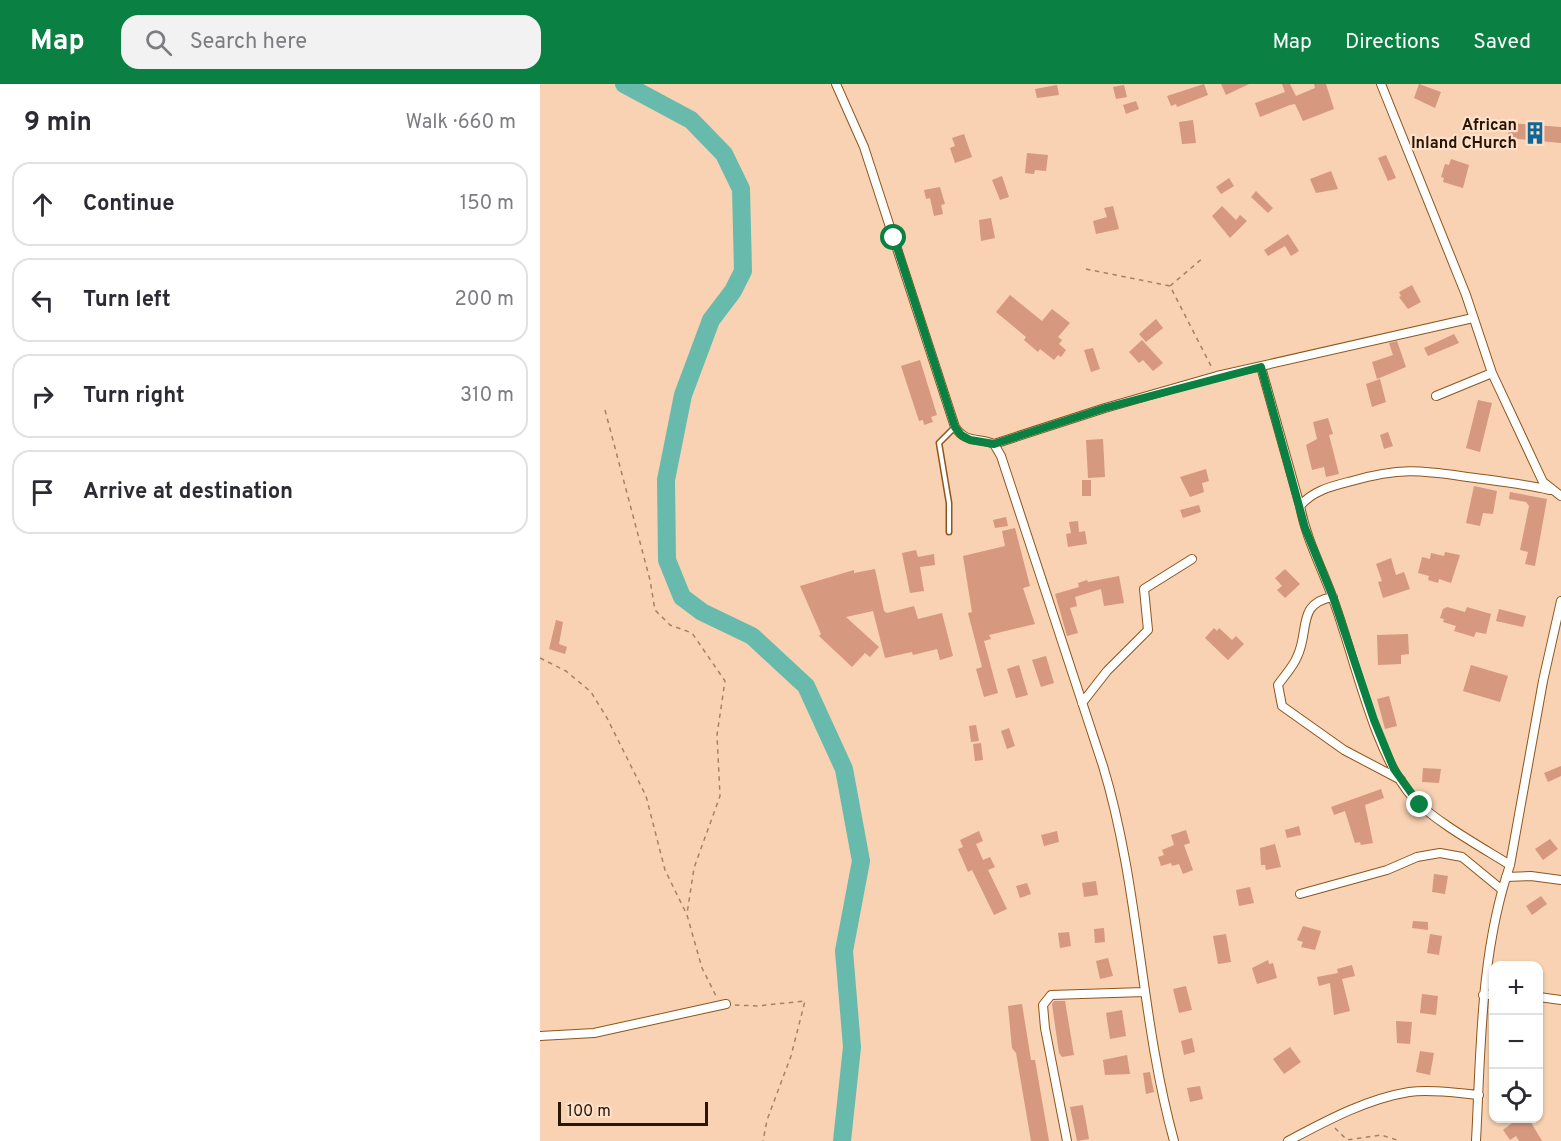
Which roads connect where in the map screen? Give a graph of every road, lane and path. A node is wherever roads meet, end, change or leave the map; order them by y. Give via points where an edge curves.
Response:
1 (836, 84) edge
2 (1381, 84) edge
3 (1204, 257) dead end
4 (1086, 269) dead end
5 (1170, 286) junction
6 (1473, 318) junction
7 (1261, 367) junction
8 (1492, 373) junction
9 (1217, 376) junction
10 (1436, 396) dead end
11 (605, 410) dead end
12 (955, 427) junction
13 (994, 444) junction
14 (1550, 490) junction
15 (1561, 496) edge
16 (1300, 506) junction
17 (949, 532) dead end
18 (1192, 560) dead end
19 (1333, 597) junction
20 (1561, 601) edge
21 (540, 658) edge
22 (1082, 703) junction
23 (1402, 781) junction
24 (1510, 865) junction
25 (1506, 877) junction
26 (1561, 880) edge
27 (1501, 889) junction
28 (1300, 894) dead end
29 (687, 915) junction
30 (1144, 992) junction
31 (1483, 995) junction
32 (1489, 995) edge
33 (1543, 998) edge
34 (1561, 1000) edge
35 (726, 1004) junction
36 (540, 1036) edge
37 (1479, 1095) junction
38 (1328, 1121) junction
39 (763, 1141) edge
40 (1067, 1141) edge
41 (1173, 1141) edge
42 (1288, 1141) edge
43 (1400, 1141) edge
44 (1476, 1141) edge

1 - 12 street via 864,147
2 - 6 street
3 - 5 path
4 - 5 path
5 - 9 path
6 - 7 street
6 - 8 street
7 - 9 street
7 - 16 street
8 - 10 street
8 - 14 street via 1532,462
9 - 13 street
11 - 29 path via 655,610 670,626 692,633 725,681 717,735 720,796 694,868
12 - 13 street via 970,440
12 - 17 lane via 939,443 949,503
13 - 22 street
14 - 15 street
14 - 16 street via 1408,470 1340,482 1307,498
16 - 19 street
18 - 22 street via 1144,589 1148,630
19 - 23 street via 1374,720
19 - 23 street via 1318,599 1309,608 1298,656 1278,685 1282,706 1344,750
20 - 24 street
21 - 29 path via 566,671 591,692 607,718 646,796 665,870
22 - 30 street via 1117,817 1134,907
23 - 24 street via 1420,805
24 - 25 street
25 - 26 street
25 - 27 street
27 - 28 street via 1462,857 1440,853
27 - 31 street
29 - 35 path via 702,968 713,993
30 - 40 street via 1052,995 1046,999 1045,1028
30 - 41 street
31 - 32 street
31 - 37 street
33 - 34 street
35 - 36 street via 594,1033
35 - 39 path via 757,1006 805,1001
37 - 38 street via 1411,1092 1376,1100
37 - 44 street
38 - 42 street
38 - 43 path via 1347,1140 1382,1135

